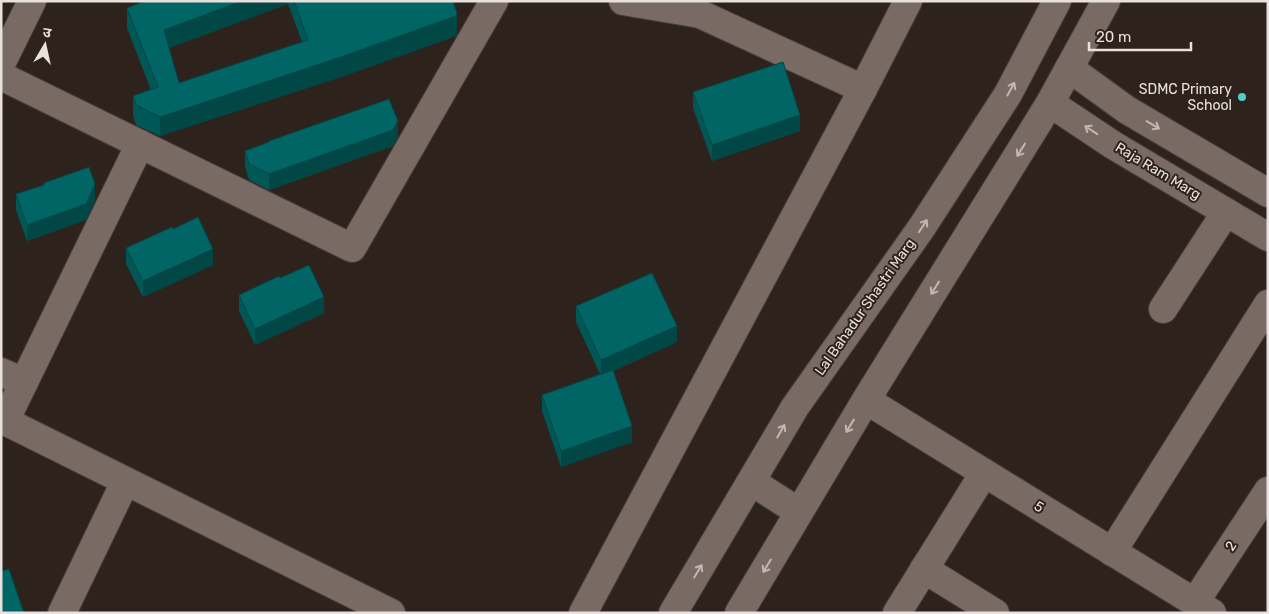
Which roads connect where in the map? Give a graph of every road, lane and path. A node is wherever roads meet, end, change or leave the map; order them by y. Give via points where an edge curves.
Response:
1 (32, 1) edge
2 (494, 1) edge
3 (623, 1) edge
4 (908, 1) edge
5 (1058, 1) edge
6 (1106, 1) edge
7 (1, 64) edge
8 (1069, 68) junction
9 (1, 76) edge
10 (863, 89) junction
11 (1050, 103) junction
12 (140, 144) junction
13 (1268, 193) edge
14 (1226, 212) junction
15 (1268, 237) edge
16 (1268, 304) edge
17 (1163, 309) dead end
18 (12, 377) edge
19 (866, 400) junction
20 (984, 473) junction
21 (125, 482) junction
22 (752, 482) junction
23 (1268, 491) edge
24 (800, 512) junction
25 (1112, 552) junction
26 (924, 569) junction
27 (1204, 607) edge
28 (62, 613) edge
29 (391, 613) edge
30 (583, 613) edge
31 (673, 613) edge
32 (740, 613) edge
33 (897, 613) edge
34 (995, 613) edge

1 - 7 street
2 - 12 street via 352,248
3 - 10 street via 700,14
4 - 10 street
22 -> 5 street, Lal Bahadur Shastri Marg via 795,406 922,227 1008,94
6 - 8 street
8 - 11 street
8 -> 13 street via 1128,110
9 - 12 street
10 - 30 street
14 -> 11 street, Raja Ram Marg via 1113,145
11 -> 19 street
12 - 18 street
14 - 15 street, Raja Ram Marg
14 - 17 street
16 - 25 street
18 - 21 street via 5,422
19 - 20 street, 5
19 -> 24 street
20 - 25 street, 5
20 - 26 street
21 - 28 street
21 - 29 street
22 - 24 street
31 -> 22 street, Lal Bahadur Shastri Marg
23 - 27 street, 2
24 -> 32 street
25 - 27 street, 5
26 - 33 street
26 - 34 street

